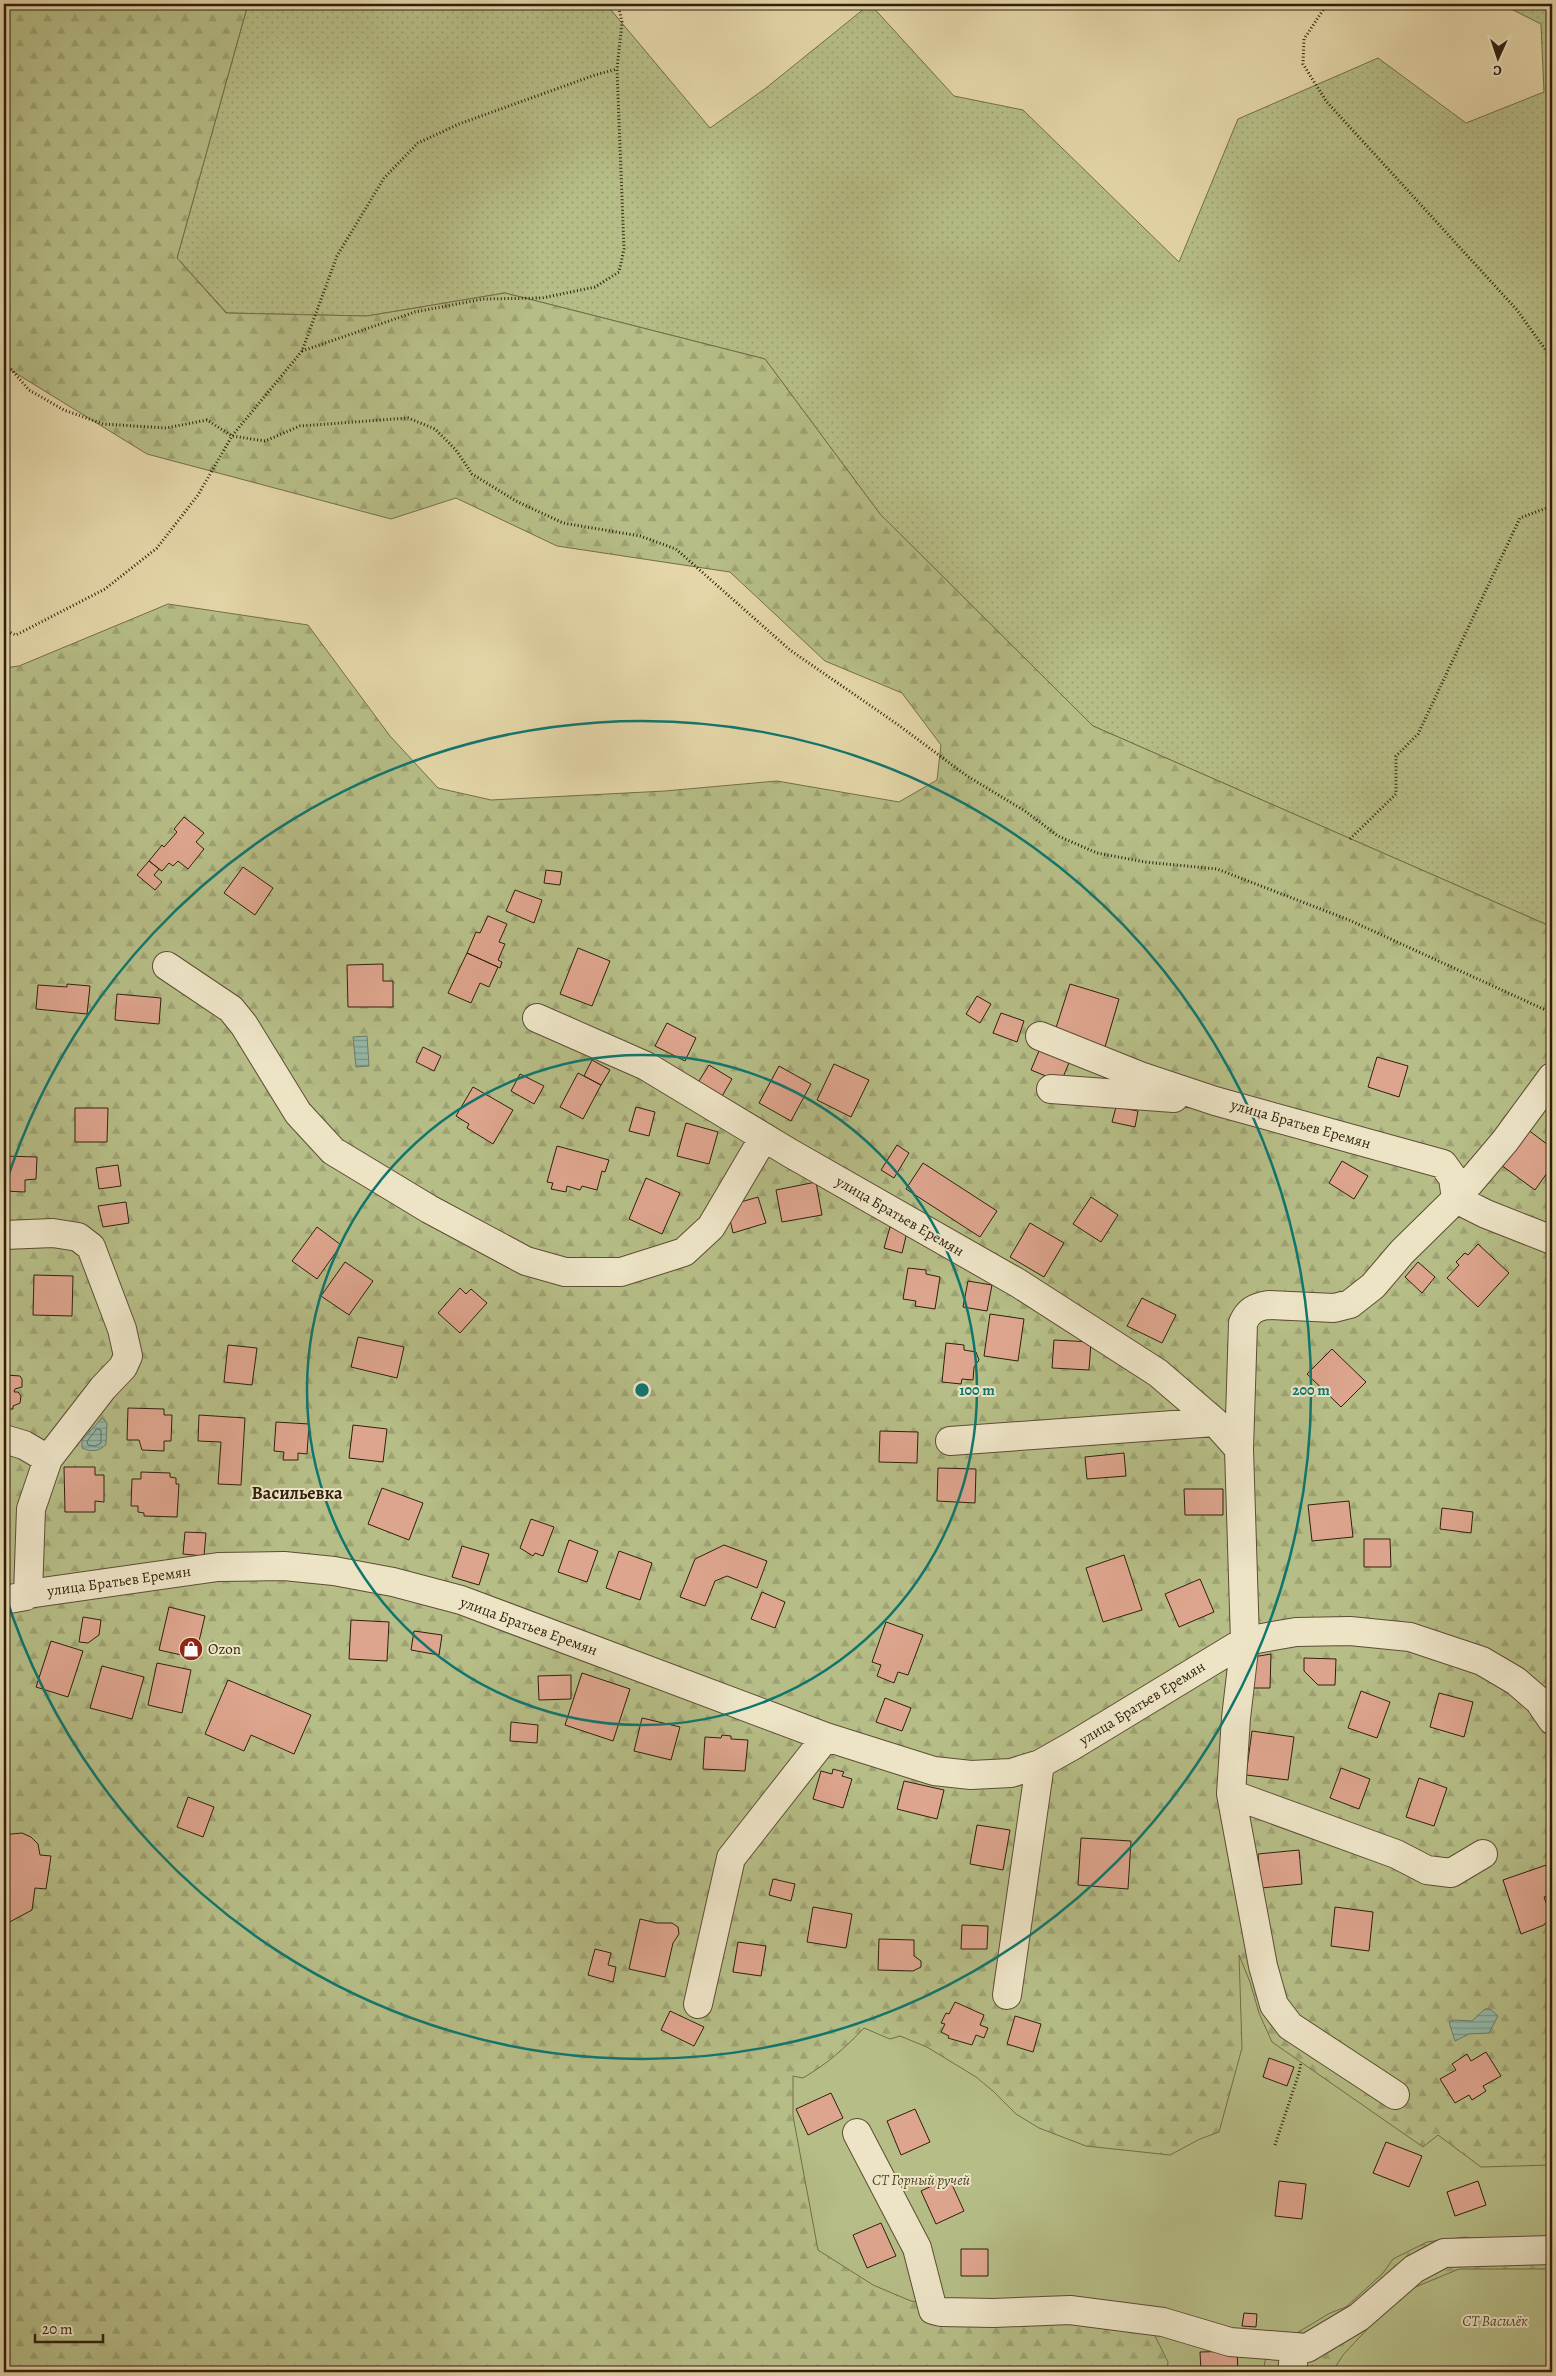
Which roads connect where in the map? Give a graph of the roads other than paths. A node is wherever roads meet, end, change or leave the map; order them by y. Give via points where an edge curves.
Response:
1 (167, 966) dead end
2 (537, 1018) dead end
3 (1040, 1036) dead end
4 (1552, 1077) edge
5 (1051, 1089) dead end
6 (1215, 1100) junction
7 (764, 1137) junction
8 (1456, 1199) junction
9 (4, 1235) edge
10 (1552, 1240) edge
11 (1216, 1422) junction
12 (4, 1439) edge
13 (950, 1441) dead end
14 (1239, 1449) junction
15 (48, 1459) junction
16 (16, 1597) edge
17 (1245, 1641) junction
18 (1552, 1720) edge
19 (826, 1737) junction
20 (1040, 1764) junction
21 (1231, 1794) junction
22 (1482, 1854) dead end
23 (1007, 1995) dead end
24 (698, 2004) dead end
25 (1395, 2095) dead end
26 (857, 2133) dead end
27 (1552, 2250) edge
28 (1293, 2360) edge

1 - 7 street via 231,1009 298,1114 333,1152 526,1261 565,1272 621,1272 684,1252 711,1227
2 - 7 street, улица Братьев Еремян via 646,1066
3 - 6 street, улица Братьев Еремян via 1140,1076
4 - 8 street via 1505,1141
5 - 6 street
6 - 8 street, улица Братьев Еремян via 1443,1164 1453,1178
7 - 11 street, улица Братьев Еремян via 1018,1283 1158,1373
8 - 10 street
8 - 14 street via 1373,1286 1350,1304 1334,1308 1268,1305 1247,1314 1242,1323
9 - 15 street via 53,1233 78,1237 91,1247 122,1329 128,1356 123,1367
11 - 13 street
11 - 14 street, улица Братьев Еремян
12 - 15 street via 24,1445
14 - 17 street
15 - 16 street via 31,1509
16 - 19 street, улица Братьев Еремян via 218,1568 284,1566 334,1571 461,1600
17 - 18 street, улица Братьев Еремян via 1296,1632 1350,1631 1410,1637 1482,1661 1516,1681 1539,1701
17 - 20 street, улица Братьев Еремян
17 - 21 street
19 - 20 street, улица Братьев Еремян via 934,1771 971,1775 1011,1773
19 - 24 street via 731,1858
20 - 23 street
21 - 22 street via 1396,1854 1427,1870 1451,1873
21 - 25 street via 1263,1966 1274,2005 1290,2026
26 - 28 street via 917,2248 933,2310 994,2313 1070,2310 1164,2322
27 - 28 street via 1444,2253 1414,2269 1359,2317

